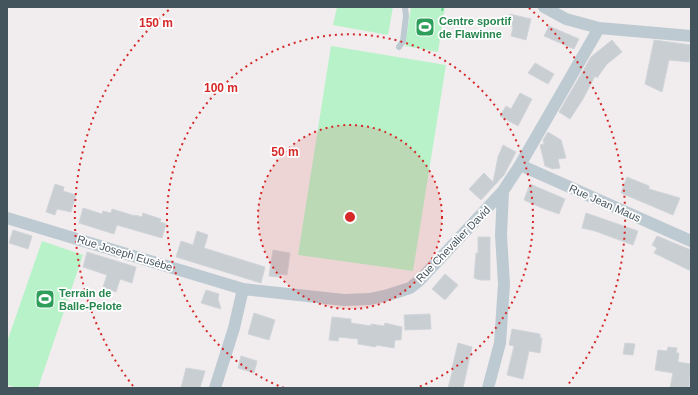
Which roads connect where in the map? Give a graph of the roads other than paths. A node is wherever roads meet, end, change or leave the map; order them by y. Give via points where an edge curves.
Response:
1 (405, 7) edge
2 (544, 7) edge
3 (599, 28) junction
4 (691, 36) edge
5 (399, 47) dead end
6 (520, 165) junction
7 (503, 191) junction
8 (7, 218) edge
9 (691, 241) edge
10 (243, 289) junction
11 (215, 388) edge
12 (488, 388) edge

1 - 5 lane via 403,41
2 - 3 street via 566,19
3 - 4 street
3 - 6 street, Rue Chevalier David
6 - 7 street, Rue Chevalier David
6 - 9 street, Rue Jean Maus
7 - 10 street, Rue Chevalier David via 410,288 370,299 344,300
7 - 12 street via 501,235 504,284 500,342
8 - 10 street, Rue Joseph Eusèbe
10 - 11 street

